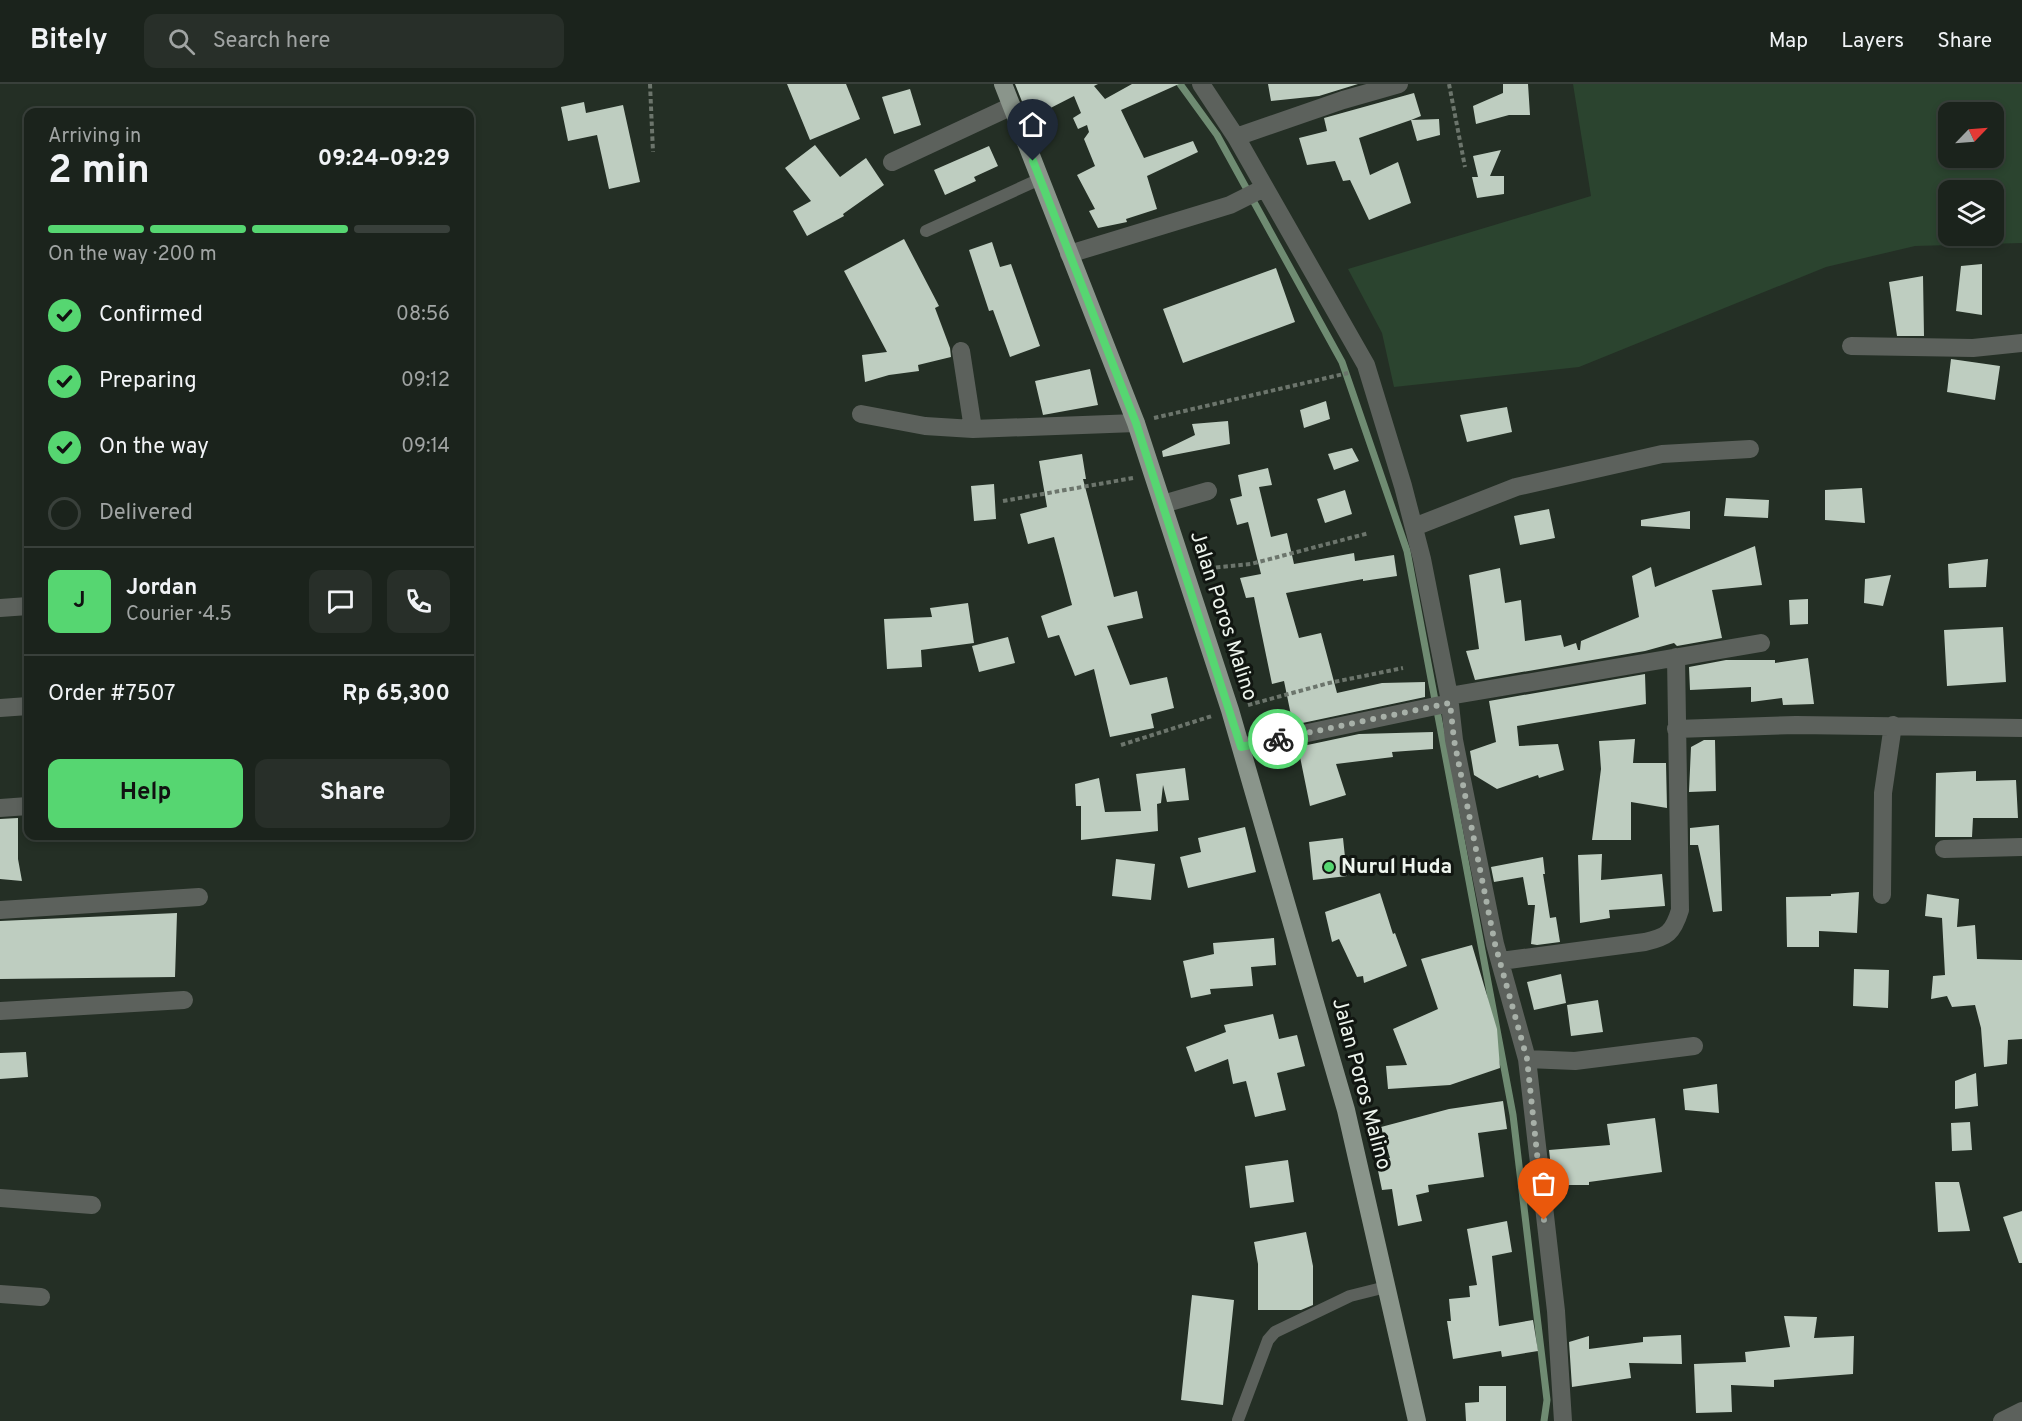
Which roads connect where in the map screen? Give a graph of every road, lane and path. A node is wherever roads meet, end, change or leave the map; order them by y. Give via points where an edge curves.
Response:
1 (650, 84) edge
2 (1003, 84) edge
3 (1201, 84) edge
4 (1399, 84) edge
5 (1449, 84) edge
6 (1012, 106) junction
7 (1236, 137) junction
8 (653, 152) dead end
9 (892, 162) dead end
10 (1465, 167) dead end
11 (1040, 179) junction
12 (1259, 191) junction
13 (926, 231) dead end
14 (1069, 254) junction
15 (2022, 343) edge
16 (1851, 346) dead end
17 (961, 351) dead end
18 (1346, 374) dead end
19 (861, 414) dead end
20 (1136, 423) junction
21 (973, 429) junction
22 (1750, 449) dead end
23 (1152, 474) junction
24 (1208, 491) dead end
25 (1003, 501) dead end
26 (1163, 504) junction
27 (1414, 528) junction
28 (1369, 533) dead end
29 (1186, 570) junction
30 (24, 606) edge
31 (0, 608) edge
32 (1761, 643) dead end
33 (1676, 657) junction
34 (1403, 668) dead end
35 (1450, 699) junction
36 (24, 705) edge
37 (0, 708) edge
38 (1230, 710) junction
39 (1893, 726) junction
40 (2022, 728) edge
41 (1676, 729) junction
42 (1121, 746) dead end
43 (1241, 747) junction
44 (24, 806) edge
45 (0, 808) edge
46 (2022, 847) edge
47 (1944, 849) dead end
48 (1882, 895) dead end
49 (199, 897) dead end
50 (0, 910) edge
51 (1501, 961) junction
52 (184, 1000) dead end
53 (0, 1011) edge
54 (1694, 1046) dead end
55 (1527, 1059) junction
56 (0, 1198) edge
57 (92, 1205) dead end
58 (1386, 1287) junction
59 (0, 1294) edge
60 (41, 1297) dead end
61 (2022, 1411) edge
62 (1238, 1420) edge
63 (1417, 1421) edge
64 (1563, 1421) edge
65 (2002, 1421) edge

1 - 8 path
2 - 6 main road, Jalan Poros Malino
3 - 7 street
4 - 7 street
5 - 10 path
6 - 9 street
6 - 11 main road, Jalan Poros Malino
7 - 12 street
11 - 13 lane
11 - 14 main road, Jalan Poros Malino
12 - 14 street via 1230,205
12 - 27 street via 1366,364
14 - 20 main road, Jalan Poros Malino
15 - 16 street via 1973,348
17 - 21 street
18 - 20 path
19 - 21 street via 925,426
20 - 21 street
20 - 23 main road, Jalan Poros Malino
22 - 27 street via 1662,454 1516,487
23 - 25 path
23 - 26 main road, Jalan Poros Malino
24 - 26 street
26 - 29 main road, Jalan Poros Malino
27 - 35 street
28 - 29 path via 1251,564
29 - 38 main road, Jalan Poros Malino
30 - 31 street
32 - 33 street
33 - 35 street
33 - 41 street
34 - 38 path
35 - 43 street
35 - 51 street via 1454,740
36 - 37 street
38 - 42 path
38 - 43 main road, Jalan Poros Malino
39 - 40 street
39 - 41 street
39 - 48 street via 1883,793
41 - 51 street via 1680,910 1675,928 1668,937 1645,942
43 - 58 main road, Jalan Poros Malino via 1346,1110
44 - 45 street
46 - 47 street
49 - 50 street
51 - 55 street
52 - 53 street
54 - 55 street via 1575,1061
55 - 64 street via 1556,1311
56 - 57 street
58 - 62 lane via 1350,1296 1275,1332 1268,1340
58 - 63 main road, Jalan Poros Malino
59 - 60 street
61 - 65 street

